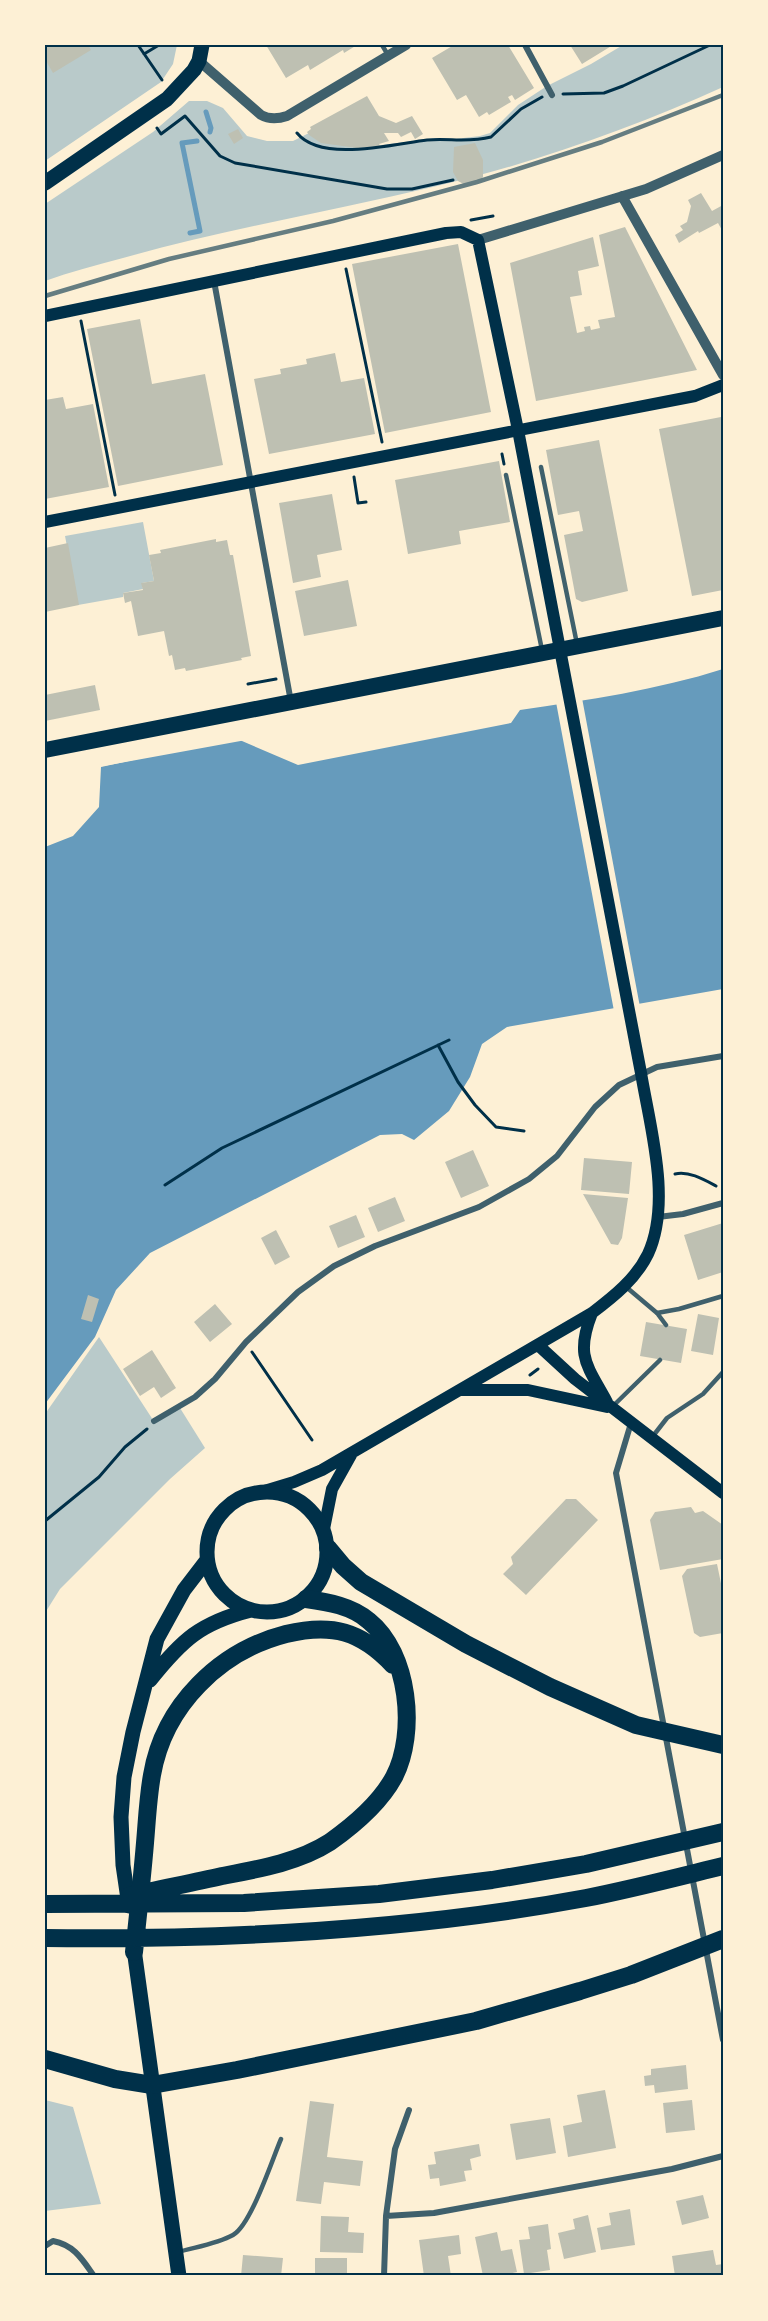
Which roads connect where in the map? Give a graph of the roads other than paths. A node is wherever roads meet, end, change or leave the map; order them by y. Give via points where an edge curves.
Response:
1 (202, 45) edge
2 (382, 45) edge
3 (406, 45) edge
4 (525, 45) edge
5 (388, 55) junction
6 (199, 61) junction
7 (552, 94) road end
8 (723, 155) edge
9 (45, 183) edge
10 (622, 196) junction
11 (478, 240) junction
12 (214, 281) junction
13 (45, 316) edge
14 (723, 375) edge
15 (723, 385) edge
16 (518, 429) junction
17 (541, 467) dead end
18 (507, 475) dead end
19 (251, 482) junction
20 (45, 522) edge
21 (723, 618) edge
22 (577, 646) junction
23 (543, 653) junction
24 (291, 702) junction
25 (45, 750) edge
26 (723, 1056) edge
27 (723, 1203) edge
28 (658, 1217) junction
29 (625, 1286) junction
30 (723, 1296) edge
31 (657, 1312) junction
32 (591, 1313) junction
33 (666, 1325) dead end
34 (538, 1345) junction
35 (660, 1360) dead end
36 (723, 1372) edge
37 (460, 1390) junction
38 (611, 1408) junction
39 (154, 1420) road end
40 (631, 1423) junction
41 (651, 1438) junction
42 (353, 1451) junction
43 (261, 1492) junction
44 (723, 1493) edge
45 (324, 1529) junction
46 (328, 1548) junction
47 (207, 1560) junction
48 (306, 1599) junction
49 (251, 1610) junction
50 (400, 1673) junction
51 (147, 1685) junction
52 (723, 1745) edge
53 (723, 1832) edge
54 (723, 1866) edge
55 (45, 1904) edge
56 (88, 1904) junction
57 (45, 1938) edge
58 (723, 1939) edge
59 (134, 1952) junction
60 (719, 2004) edge
61 (723, 2040) edge
62 (45, 2059) edge
63 (152, 2085) junction
64 (409, 2110) dead end
65 (281, 2139) dead end
66 (723, 2156) edge
67 (386, 2216) junction
68 (45, 2246) edge
69 (176, 2253) junction
70 (94, 2276) edge
71 (179, 2276) edge
72 (384, 2276) edge

1 - 6 main road
2 - 5 lane
3 - 5 street
4 - 7 street
5 - 6 street via 287,116 271,119 261,115
6 - 9 main road via 190,77 166,99
8 - 10 street
10 - 11 street
10 - 14 street
11 - 12 main road via 461,232 446,233
11 - 16 main road
12 - 13 main road
12 - 19 street
15 - 16 main road via 694,396
16 - 19 main road
16 - 28 main road via 655,1154
17 - 22 lane
18 - 23 lane
19 - 20 main road
19 - 24 street
21 - 22 highway
22 - 23 highway
23 - 24 highway
24 - 25 highway
26 - 39 street via 657,1067 619,1085 595,1107 557,1156 529,1179 479,1207 375,1246 334,1266 298,1292 195,1397
27 - 28 street
28 - 29 main road via 648,1254
29 - 31 lane
29 - 32 main road
30 - 31 lane
31 - 33 lane
32 - 34 main road
32 - 38 main road via 584,1332 583,1352
34 - 37 main road
34 - 38 main road
35 - 38 lane
36 - 41 lane via 703,1394 667,1418
37 - 38 main road via 528,1390
37 - 42 main road
38 - 40 main road
40 - 41 main road
40 - 60 street via 616,1473
41 - 44 main road
42 - 43 main road via 322,1470
42 - 45 main road via 332,1489
43 - 45 main road via 280,1493 298,1500 313,1512
43 - 47 main road via 227,1507 214,1522
45 - 46 main road
46 - 48 main road via 326,1567
46 - 52 highway via 361,1582 466,1644 550,1687 636,1725
47 - 49 main road via 222,1591
47 - 51 main road via 184,1590 157,1639
48 - 49 main road via 270,1612
48 - 50 highway via 335,1603 368,1619 384,1634
49 - 51 main road via 226,1616 186,1639
50 - 56 highway via 407,1708 401,1758 393,1778 355,1824 328,1843 291,1860
50 - 59 highway via 376,1647 350,1633 329,1628 303,1630 254,1644 202,1680 168,1728 152,1773
51 - 59 main road via 129,1748 122,1800 123,1865
53 - 56 highway via 626,1856 492,1880 379,1894 244,1903
54 - 57 highway via 587,1898 440,1920 245,1935
55 - 56 highway
58 - 63 highway via 590,1988 476,2021
59 - 63 main road
60 - 61 street
62 - 63 highway
63 - 69 main road
64 - 67 street via 395,2149
65 - 69 lane via 238,2232
66 - 67 street via 434,2213
67 - 72 street
68 - 70 street via 53,2241 76,2250
69 - 71 main road

